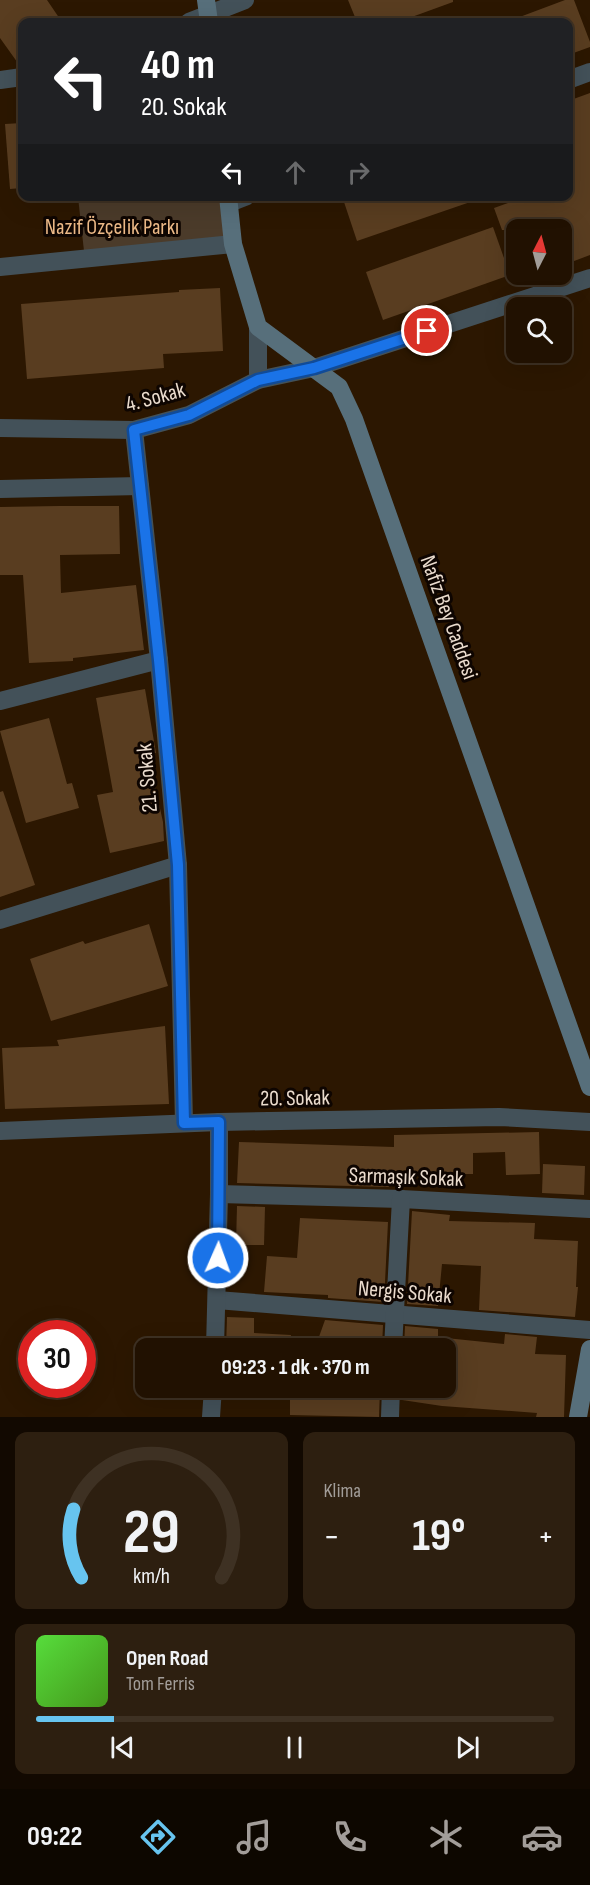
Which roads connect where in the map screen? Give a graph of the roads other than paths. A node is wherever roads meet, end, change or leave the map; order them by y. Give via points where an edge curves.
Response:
1 (245, 0) edge
2 (208, 12) edge
3 (590, 72) edge
4 (18, 78) edge
5 (573, 78) edge
6 (0, 80) edge
7 (228, 201) edge
8 (233, 244) junction
9 (0, 267) edge
10 (590, 278) edge
11 (258, 327) junction
12 (314, 368) junction
13 (258, 380) junction
14 (0, 428) edge
15 (134, 430) junction
16 (140, 486) junction
17 (0, 489) edge
18 (159, 660) junction
19 (0, 701) edge
20 (178, 865) junction
21 (0, 921) edge
22 (590, 1087) edge
23 (219, 1122) junction
24 (590, 1122) edge
25 (184, 1123) junction
26 (0, 1131) edge
27 (219, 1194) junction
28 (400, 1199) junction
29 (590, 1209) edge
30 (217, 1300) junction
31 (394, 1315) junction
32 (590, 1330) edge
33 (215, 1338) edge
34 (393, 1338) edge
35 (590, 1349) edge
36 (212, 1398) edge
37 (391, 1398) edge
38 (211, 1417) edge
39 (390, 1417) edge
40 (578, 1417) edge

1 - 2 street
3 - 5 street
4 - 6 street
7 - 8 street
8 - 9 street
8 - 11 street
10 - 12 street, 4. Sokak
11 - 12 street, Nafiz Bey Caddesi
11 - 13 street
12 - 13 street, 4. Sokak
12 - 22 street, Nafiz Bey Caddesi via 339,387 354,419
13 - 15 street, 4. Sokak via 189,415
14 - 15 street, 4. Sokak
15 - 16 street, 21. Sokak
16 - 17 street
16 - 18 street, 21. Sokak
18 - 19 street
18 - 20 street, 21. Sokak
20 - 21 street
20 - 25 street, 21. Sokak
23 - 24 street, 20. Sokak via 499,1117
23 - 25 street, 20. Sokak
23 - 27 street
25 - 26 street, 20. Sokak
27 - 28 street, Sarmaşık Sokak
27 - 30 street
28 - 29 street, Sarmaşık Sokak
28 - 31 street
30 - 31 street, Nergis Sokak
30 - 33 street
31 - 32 street, Nergis Sokak
31 - 34 street
35 - 40 street
36 - 38 street
37 - 39 street

